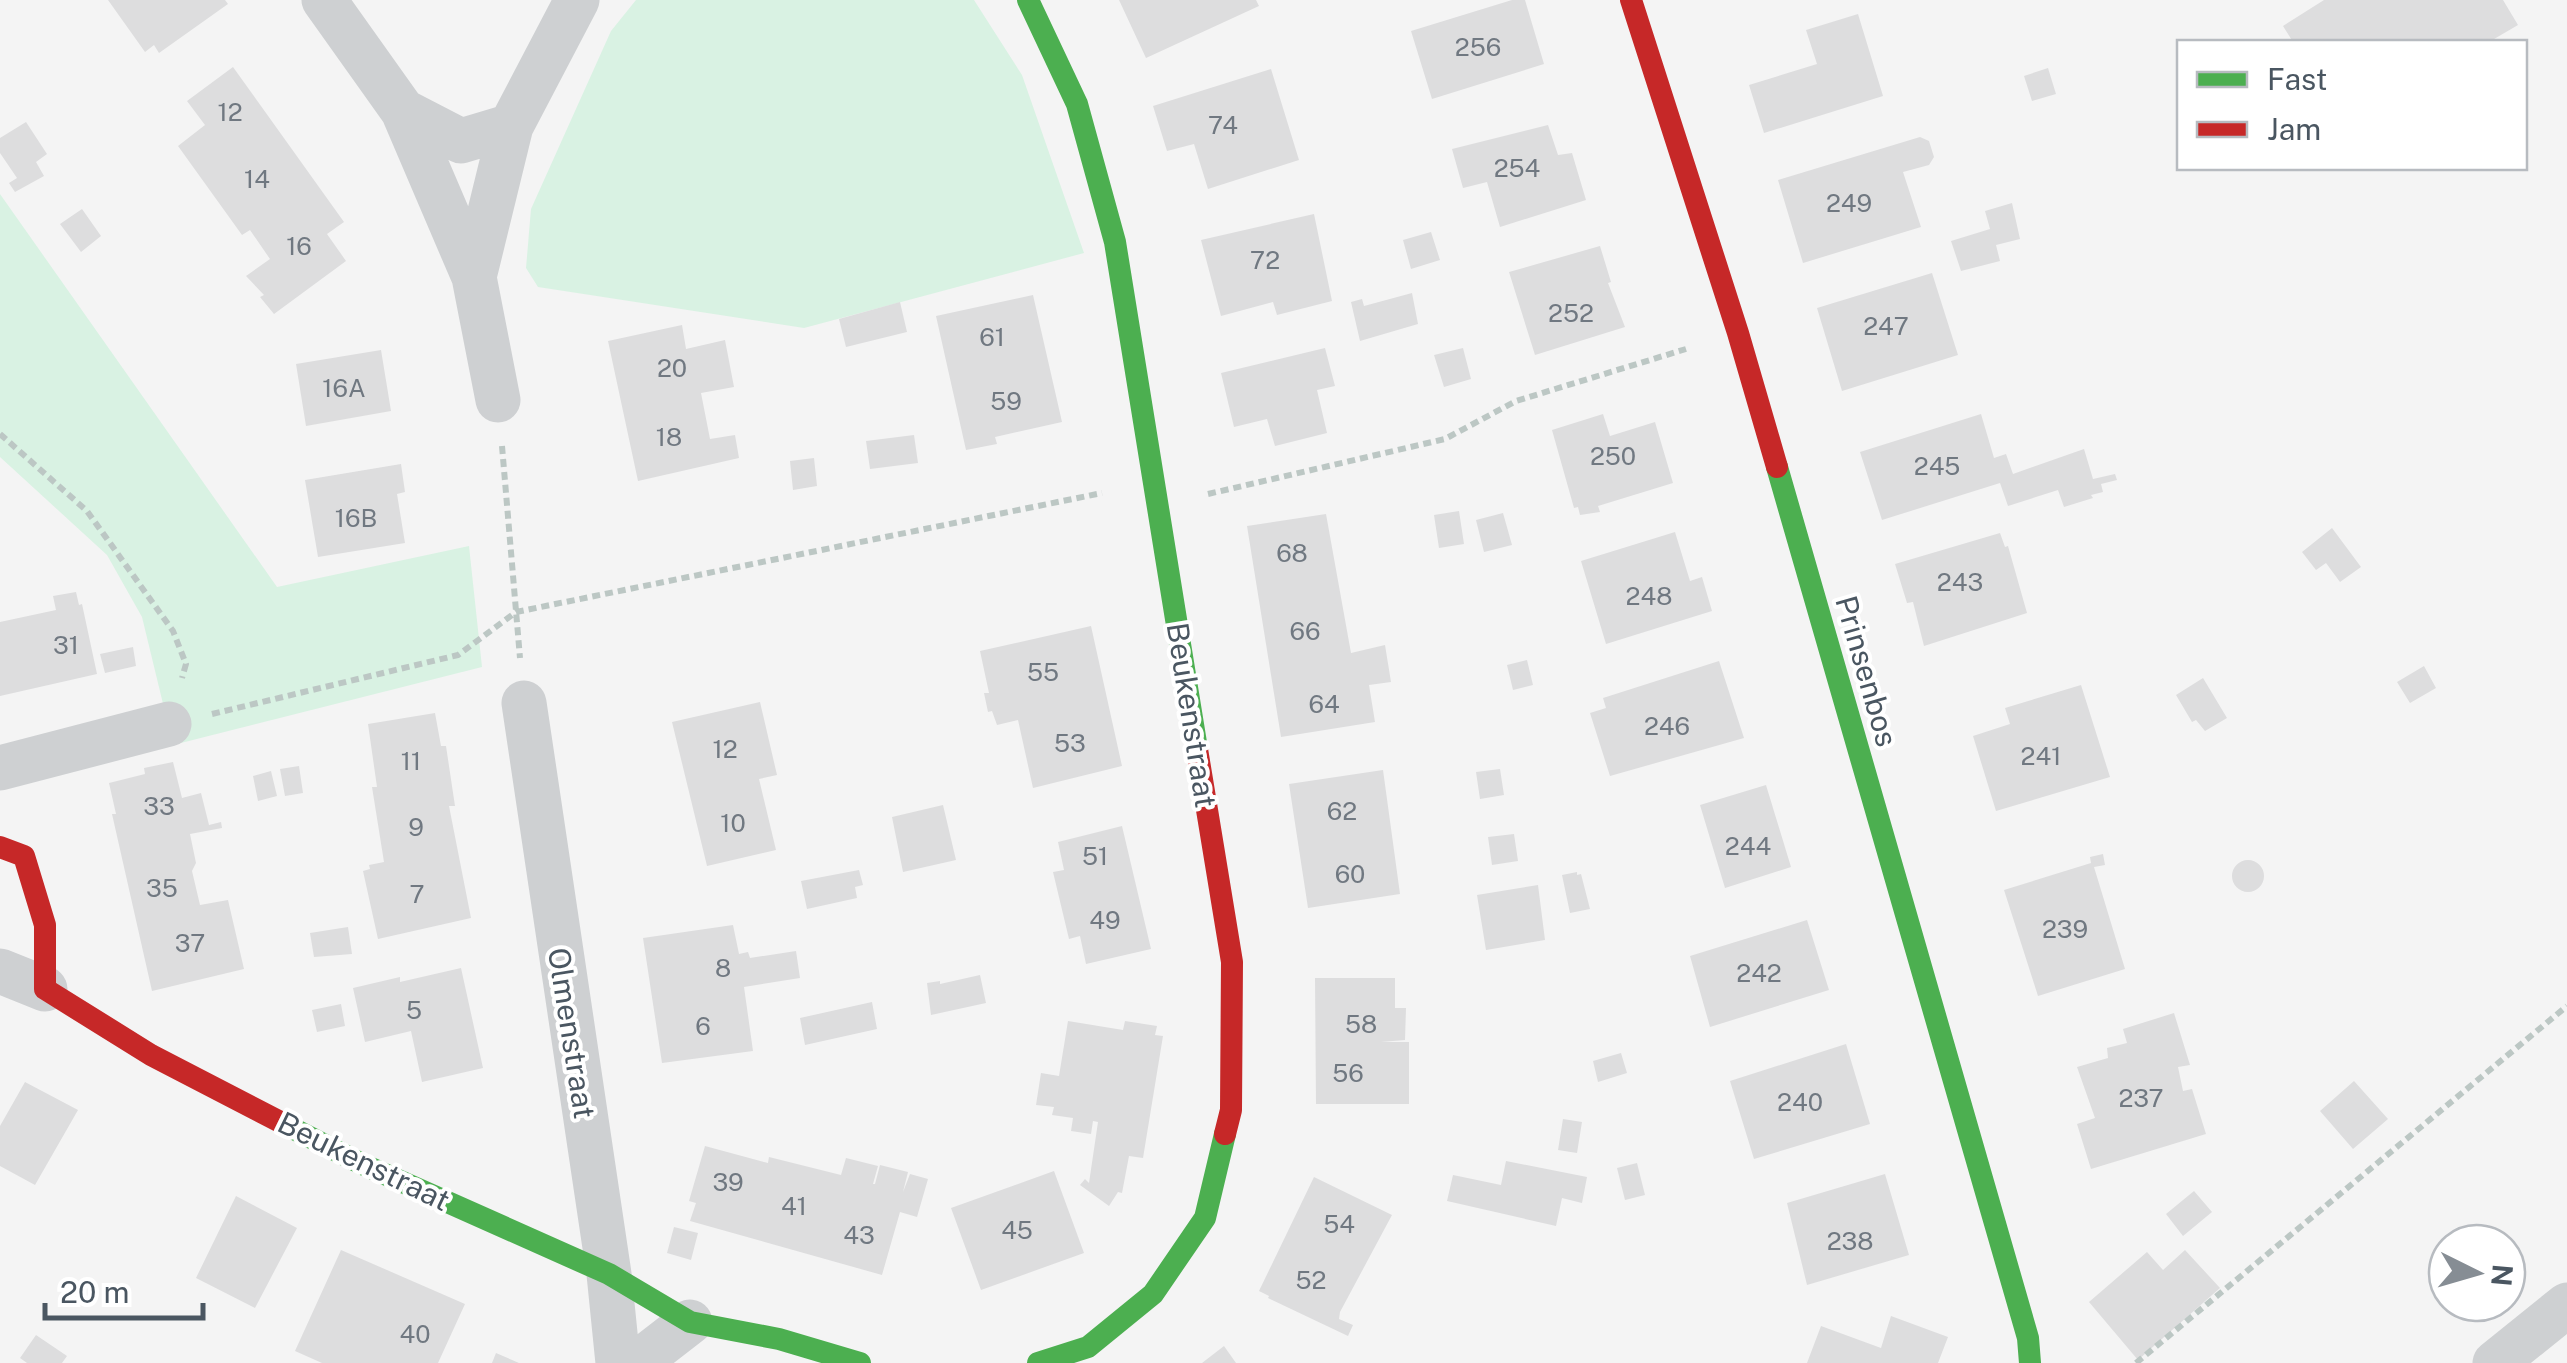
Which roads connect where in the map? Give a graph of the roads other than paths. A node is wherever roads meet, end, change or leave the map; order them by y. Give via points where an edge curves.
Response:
1 (324, 0) edge
2 (577, 0) edge
3 (1028, 0) edge
4 (1631, 0) edge
5 (403, 111) junction
6 (511, 126) junction
7 (474, 276) junction
8 (498, 400) road end
9 (524, 703) road end
10 (169, 724) road end
11 (0, 768) edge
12 (0, 847) edge
13 (0, 971) edge
14 (45, 989) junction
15 (609, 1274) junction
16 (2567, 1305) edge
17 (690, 1322) junction
18 (618, 1363) edge
19 (637, 1363) edge
20 (860, 1363) edge
21 (1038, 1363) edge
22 (2030, 1363) edge
23 (2495, 1363) edge

1 - 5 street
2 - 6 street
3 - 21 street, Beukenstraat via 1077,104 1114,242 1232,962 1231,1110 1204,1218 1153,1294 1088,1347
4 - 22 street, Prinsenbos via 1738,333
5 - 6 street via 460,141
5 - 7 street
6 - 7 street
7 - 8 street
9 - 15 street, Olmenstraat
10 - 11 street
12 - 14 street via 24,856 45,925
13 - 14 street, Beukenstraat
14 - 15 street, Beukenstraat via 152,1054 362,1164
15 - 17 street, Beukenstraat
15 - 18 street, Olmenstraat
16 - 23 street
17 - 19 street
17 - 20 street, Beukenstraat

